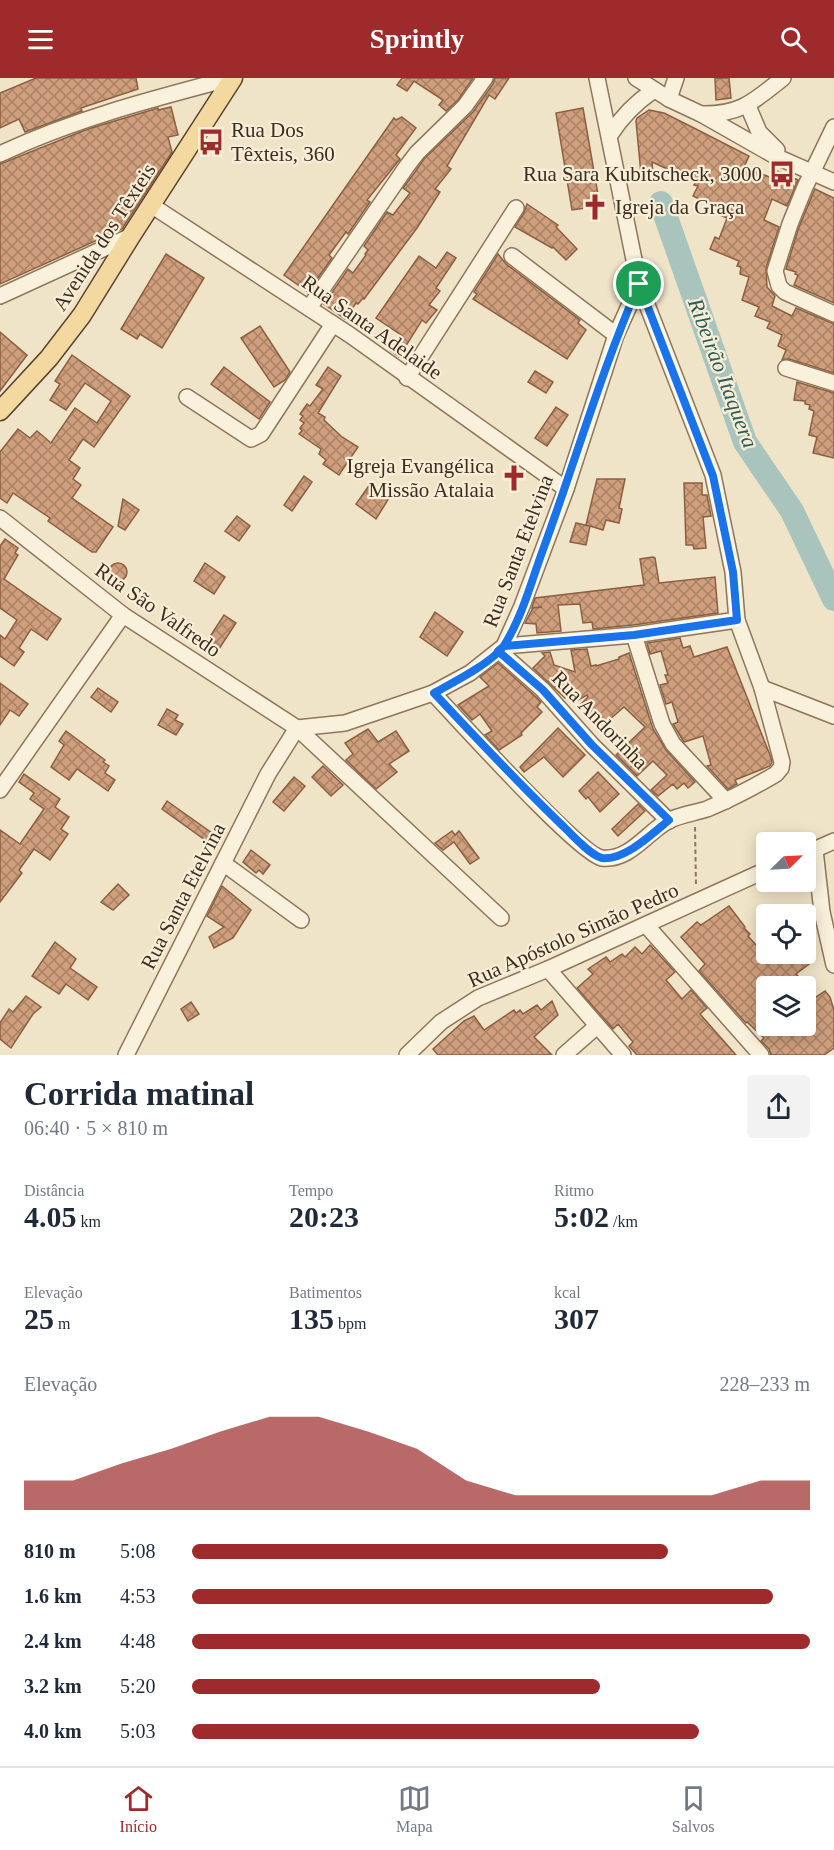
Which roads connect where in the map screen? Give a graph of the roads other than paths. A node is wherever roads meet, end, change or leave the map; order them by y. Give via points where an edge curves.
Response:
1 (232, 78) edge
2 (485, 78) edge
3 (597, 78) edge
4 (636, 78) edge
5 (676, 78) edge
6 (783, 78) edge
7 (654, 90) junction
8 (669, 99) junction
9 (748, 106) junction
10 (701, 114) junction
11 (834, 127) edge
12 (609, 135) junction
13 (0, 154) edge
14 (793, 163) junction
15 (813, 172) junction
16 (834, 182) edge
17 (151, 205) junction
18 (516, 208) dead end
19 (131, 236) junction
20 (512, 256) dead end
21 (639, 284) junction
22 (0, 296) edge
23 (309, 308) junction
24 (834, 314) edge
25 (333, 324) junction
26 (616, 336) junction
27 (786, 368) dead end
28 (407, 378) junction
29 (834, 383) edge
30 (187, 397) dead end
31 (0, 411) edge
32 (566, 489) junction
33 (0, 518) edge
34 (123, 615) junction
35 (737, 620) junction
36 (634, 635) junction
37 (501, 648) junction
38 (762, 688) junction
39 (434, 693) junction
40 (834, 716) edge
41 (297, 728) junction
42 (0, 790) edge
43 (726, 801) junction
44 (669, 820) junction
45 (834, 841) edge
46 (816, 848) edge
47 (223, 863) junction
48 (756, 875) edge
49 (816, 882) edge
50 (501, 918) dead end
51 (301, 920) dead end
52 (646, 925) junction
53 (834, 965) edge
54 (548, 969) junction
55 (597, 1026) junction
56 (126, 1055) edge
57 (407, 1055) edge
58 (564, 1055) edge
59 (623, 1055) edge
60 (761, 1055) edge

1 - 13 street via 136,103 44,134
1 - 17 main road, Avenida dos Têxteis
2 - 23 street via 465,106 406,166
3 - 12 street
4 - 7 street
5 - 8 street
6 - 9 street
7 - 8 street
7 - 12 street via 620,118
8 - 10 street
9 - 10 street
9 - 14 street via 759,132
10 - 14 street
11 - 15 street
12 - 21 street
14 - 15 street
15 - 16 street
15 - 24 street via 775,271 785,292
17 - 19 main road, Avenida dos Têxteis
17 - 23 street, Rua Santa Adelaide
18 - 28 street
19 - 22 street
19 - 31 main road, Avenida dos Têxteis via 82,315
20 - 26 street
21 - 26 street, Rua Santa Etelvina
21 - 35 street via 713,476 733,572
23 - 25 street, Rua Santa Adelaide
25 - 28 street, Rua Santa Adelaide
25 - 30 street via 256,438 251,439
26 - 32 street, Rua Santa Etelvina
27 - 29 street
28 - 32 street, Rua Santa Adelaide
32 - 37 street, Rua Santa Etelvina via 522,606
33 - 34 street, Rua São Valfredo
34 - 41 street, Rua São Valfredo
34 - 42 street
35 - 36 street
35 - 38 street
36 - 37 street
36 - 43 street via 662,724 673,744
37 - 39 street, Rua Santa Etelvina via 470,673
37 - 44 street, Rua Andorinha
38 - 40 street
38 - 43 street via 781,768
39 - 41 street, Rua Santa Etelvina via 345,723
39 - 44 street via 522,788 600,858 615,858 637,846
41 - 47 street, Rua Santa Etelvina via 268,774
41 - 50 street, Rua São Valfredo
43 - 44 street
45 - 46 street
47 - 51 street
47 - 56 street, Rua Santa Etelvina
48 - 52 street, Rua Apóstolo Simão Pedro
49 - 53 street
52 - 54 street, Rua Apóstolo Simão Pedro
52 - 60 street
54 - 55 street
54 - 57 street, Rua Apóstolo Simão Pedro via 478,998 441,1022
55 - 58 street
55 - 59 street

